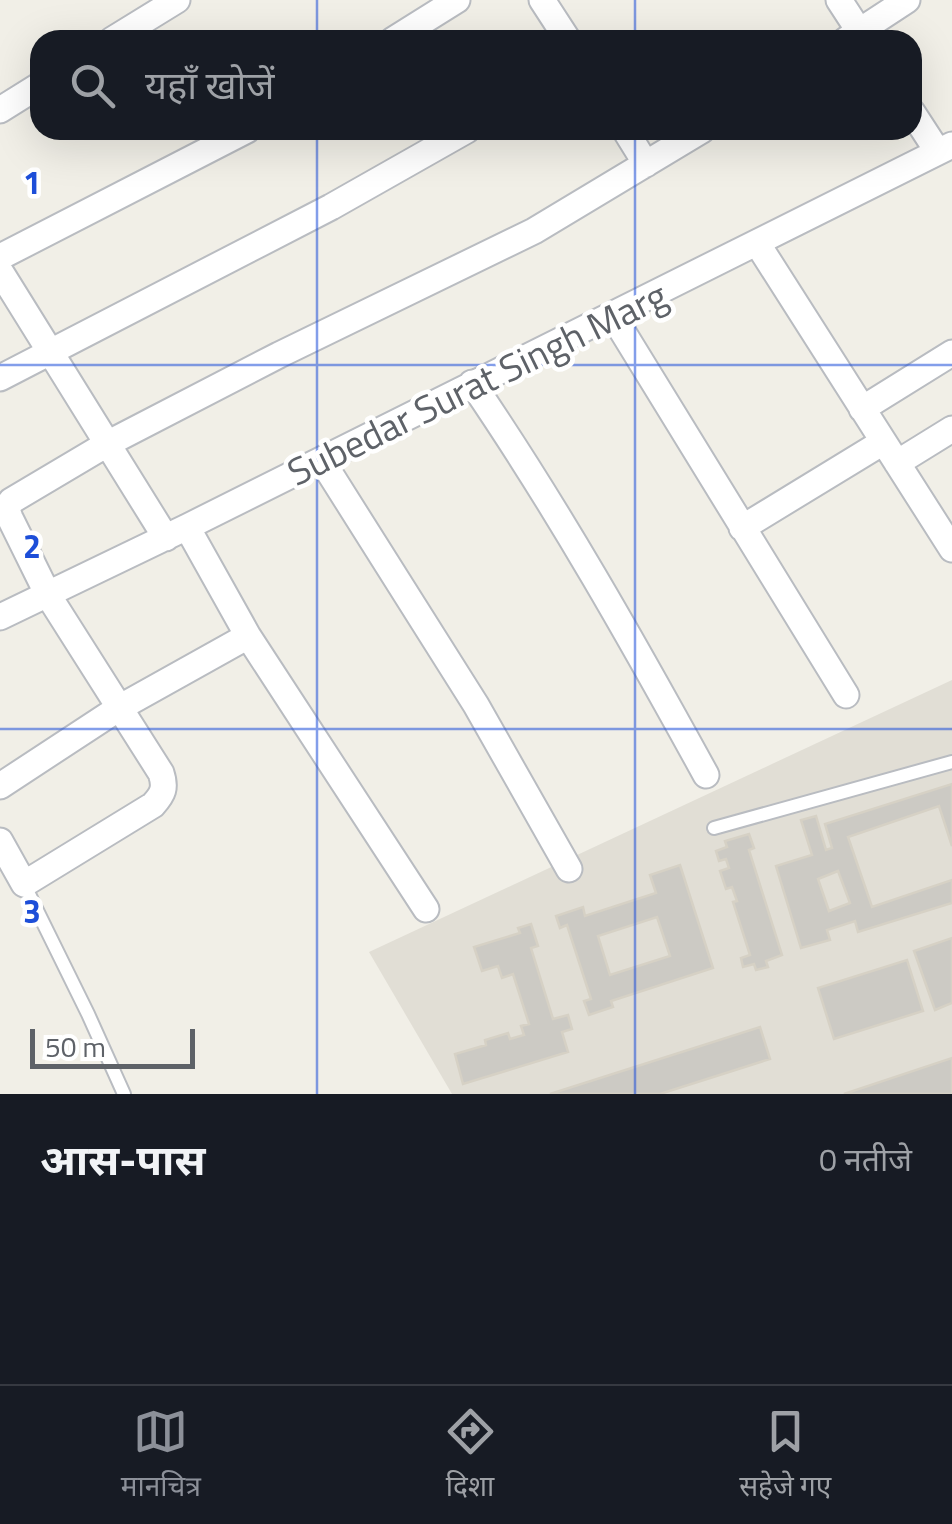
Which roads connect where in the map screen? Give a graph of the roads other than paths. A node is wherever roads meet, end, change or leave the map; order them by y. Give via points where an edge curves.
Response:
1 (176, 0) edge
2 (457, 0) edge
3 (840, 0) edge
4 (907, 0) edge
5 (555, 4) edge
6 (128, 30) edge
7 (409, 30) edge
8 (564, 30) edge
9 (854, 30) edge
10 (866, 30) edge
11 (30, 91) edge
12 (0, 110) edge
13 (922, 123) edge
14 (228, 140) edge
15 (449, 140) edge
16 (631, 140) edge
17 (686, 140) edge
18 (945, 149) edge
19 (646, 164) junction
20 (757, 243) junction
21 (0, 257) edge
22 (0, 271) edge
23 (612, 316) junction
24 (50, 352) junction
25 (952, 354) edge
26 (0, 378) edge
27 (472, 383) junction
28 (862, 409) junction
29 (952, 429) edge
30 (108, 444) junction
31 (890, 452) junction
32 (322, 460) junction
33 (742, 528) junction
34 (177, 533) junction
35 (952, 549) edge
36 (48, 595) junction
37 (0, 617) edge
38 (248, 636) junction
39 (846, 695) dead end
40 (119, 708) junction
41 (952, 762) edge
42 (706, 775) dead end
43 (0, 786) edge
44 (714, 828) dead end
45 (0, 840) edge
46 (568, 869) dead end
47 (24, 884) junction
48 (426, 909) dead end
49 (124, 1094) edge

1 - 6 street
2 - 7 street
3 - 9 street
4 - 10 street
5 - 8 street
11 - 12 street
13 - 18 street
14 - 21 street
15 - 24 street
16 - 19 street
17 - 19 street
18 - 20 street, Subedar Surat Singh Marg
19 - 30 street via 534,231
20 - 23 street, Subedar Surat Singh Marg
20 - 28 street
22 - 24 street
23 - 27 street, Subedar Surat Singh Marg
23 - 33 street
24 - 26 street
24 - 30 street
25 - 28 street
27 - 32 street, Subedar Surat Singh Marg
27 - 42 street
28 - 31 street
29 - 31 street
30 - 34 street
30 - 36 street via 8,506
31 - 33 street
31 - 35 street
32 - 34 street, Subedar Surat Singh Marg
32 - 46 street via 476,705
33 - 39 street
34 - 36 street, Subedar Surat Singh Marg
34 - 38 street
36 - 37 street, Subedar Surat Singh Marg
36 - 40 street
38 - 40 street
38 - 48 street
40 - 43 street
40 - 47 street via 161,773 163,795
41 - 44 lane
45 - 47 street
47 - 49 lane

